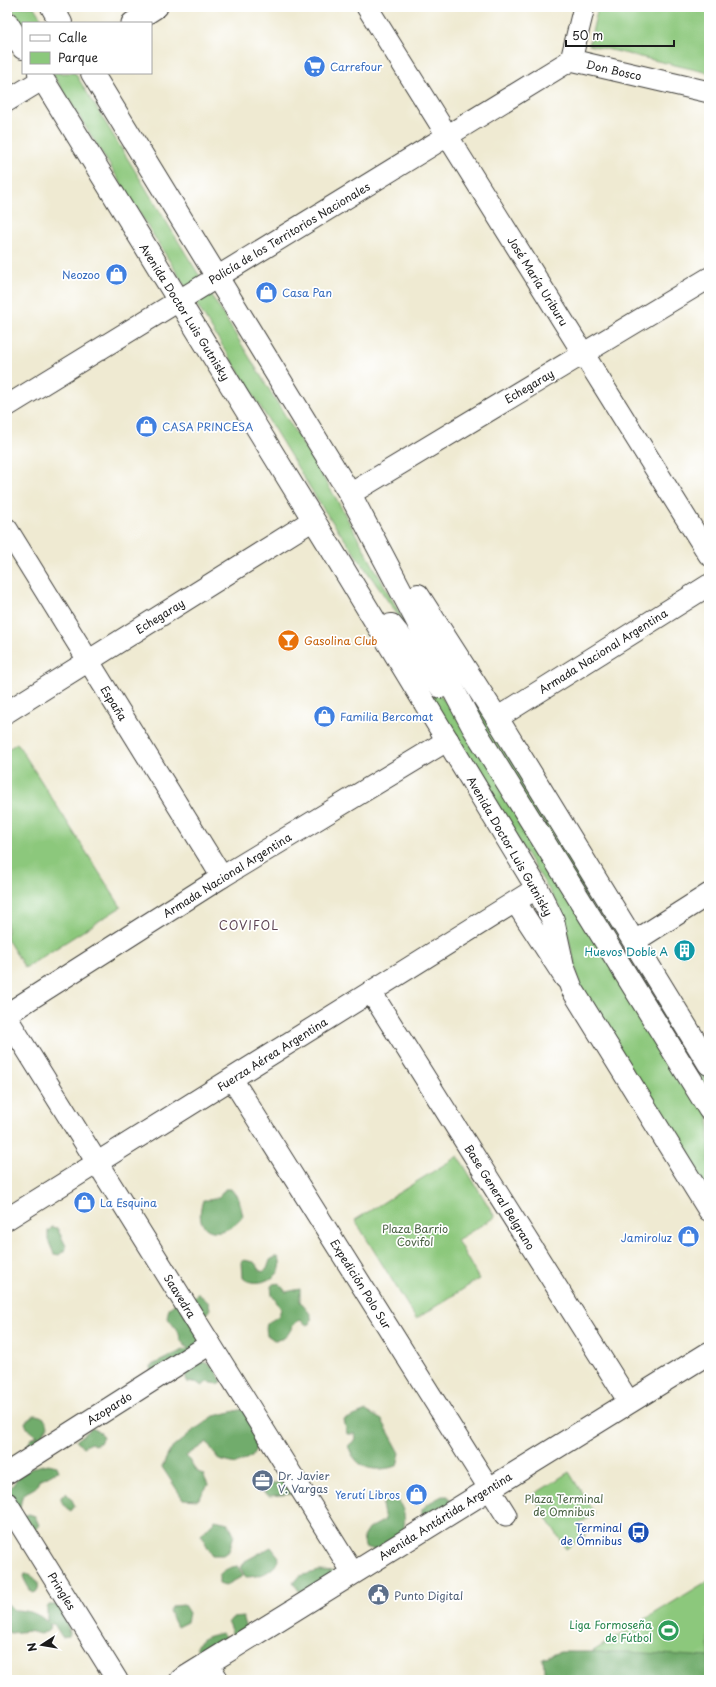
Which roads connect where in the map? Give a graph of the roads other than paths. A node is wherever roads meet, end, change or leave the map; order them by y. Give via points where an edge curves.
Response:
1 (52, 7) edge
2 (157, 7) edge
3 (367, 7) edge
4 (584, 7) edge
5 (60, 22) edge
6 (134, 22) edge
7 (7, 23) edge
8 (22, 46) edge
9 (571, 60) junction
10 (93, 74) edge
11 (41, 76) edge
12 (709, 92) edge
13 (7, 101) edge
14 (448, 136) junction
15 (217, 278) junction
16 (709, 278) edge
17 (178, 301) junction
18 (583, 354) junction
19 (7, 406) edge
20 (350, 494) junction
21 (313, 520) junction
22 (369, 528) junction
23 (7, 529) edge
24 (332, 550) junction
25 (709, 554) edge
26 (709, 585) edge
27 (88, 661) junction
28 (7, 712) edge
29 (497, 718) junction
30 (473, 727) junction
31 (448, 740) junction
32 (222, 877) junction
33 (537, 888) junction
34 (709, 894) edge
35 (516, 903) junction
36 (635, 941) junction
37 (572, 989) junction
38 (371, 992) junction
39 (7, 1014) edge
40 (7, 1018) edge
41 (709, 1064) edge
42 (232, 1079) junction
43 (709, 1109) edge
44 (97, 1162) junction
45 (709, 1210) edge
46 (7, 1218) edge
47 (210, 1344) junction
48 (709, 1353) edge
49 (629, 1402) junction
50 (7, 1473) edge
51 (490, 1488) junction
52 (7, 1503) edge
53 (506, 1515) dead end
54 (353, 1573) junction
55 (213, 1672) edge
56 (117, 1680) edge
57 (181, 1680) edge

1 - 5 main road
2 - 6 street
3 - 14 street, José María Uriburu
4 - 9 street, Don Bosco
7 - 8 main road
9 - 12 street, Don Bosco
9 - 14 street, Policía de los Territorios Nacionales
10 - 15 main road, Avenida Doctor Luis Gutnisky
11 - 13 street
11 - 17 main road, Avenida Doctor Luis Gutnisky
14 - 15 street, Policía de los Territorios Nacionales
14 - 18 street, José María Uriburu
15 - 17 street, Policía de los Territorios Nacionales
15 - 20 main road, Avenida Doctor Luis Gutnisky
16 - 18 street, Echegaray
17 - 19 street, Policía de los Territorios Nacionales
17 - 21 main road, Avenida Doctor Luis Gutnisky
18 - 20 street, Echegaray
18 - 25 street, José María Uriburu
20 - 22 main road, Avenida Doctor Luis Gutnisky
21 - 24 main road, Avenida Doctor Luis Gutnisky
21 - 27 street, Echegaray
22 - 29 main road, Avenida Doctor Luis Gutnisky via 391,552
22 - 30 main road, Avenida Doctor Luis Gutnisky
23 - 27 street, España
24 - 30 main road, Avenida Doctor Luis Gutnisky
24 - 31 main road, Avenida Doctor Luis Gutnisky
26 - 29 street, Armada Nacional Argentina
27 - 28 street, Echegaray
27 - 32 street, España
29 - 36 main road, Avenida Doctor Luis Gutnisky
30 - 43 main road, Avenida Doctor Luis Gutnisky
31 - 32 street, Armada Nacional Argentina
31 - 33 main road, Avenida Doctor Luis Gutnisky
32 - 39 street, Armada Nacional Argentina
33 - 35 street, Fuerza Aérea Argentina
33 - 37 main road, Avenida Doctor Luis Gutnisky via 553,920 563,966
34 - 36 street
35 - 37 street
35 - 38 street, Fuerza Aérea Argentina
36 - 41 main road, Avenida Doctor Luis Gutnisky
37 - 45 main road, Avenida Doctor Luis Gutnisky
38 - 42 street, Fuerza Aérea Argentina
38 - 49 street, Base General Belgrano
40 - 44 street, Saavedra
42 - 44 street, Fuerza Aérea Argentina
42 - 51 street, Expedición Polo Sur
44 - 46 street, Fuerza Aérea Argentina
44 - 47 street, Saavedra
47 - 50 street, Azopardo
47 - 54 street, Saavedra
48 - 49 main road, Avenida Antártida Argentina
49 - 51 main road, Avenida Antártida Argentina
51 - 53 street, Expedición Polo Sur
51 - 54 main road, Avenida Antártida Argentina
52 - 56 street, Pringles
54 - 55 main road, Avenida Antártida Argentina
55 - 57 main road, Avenida Antártida Argentina

